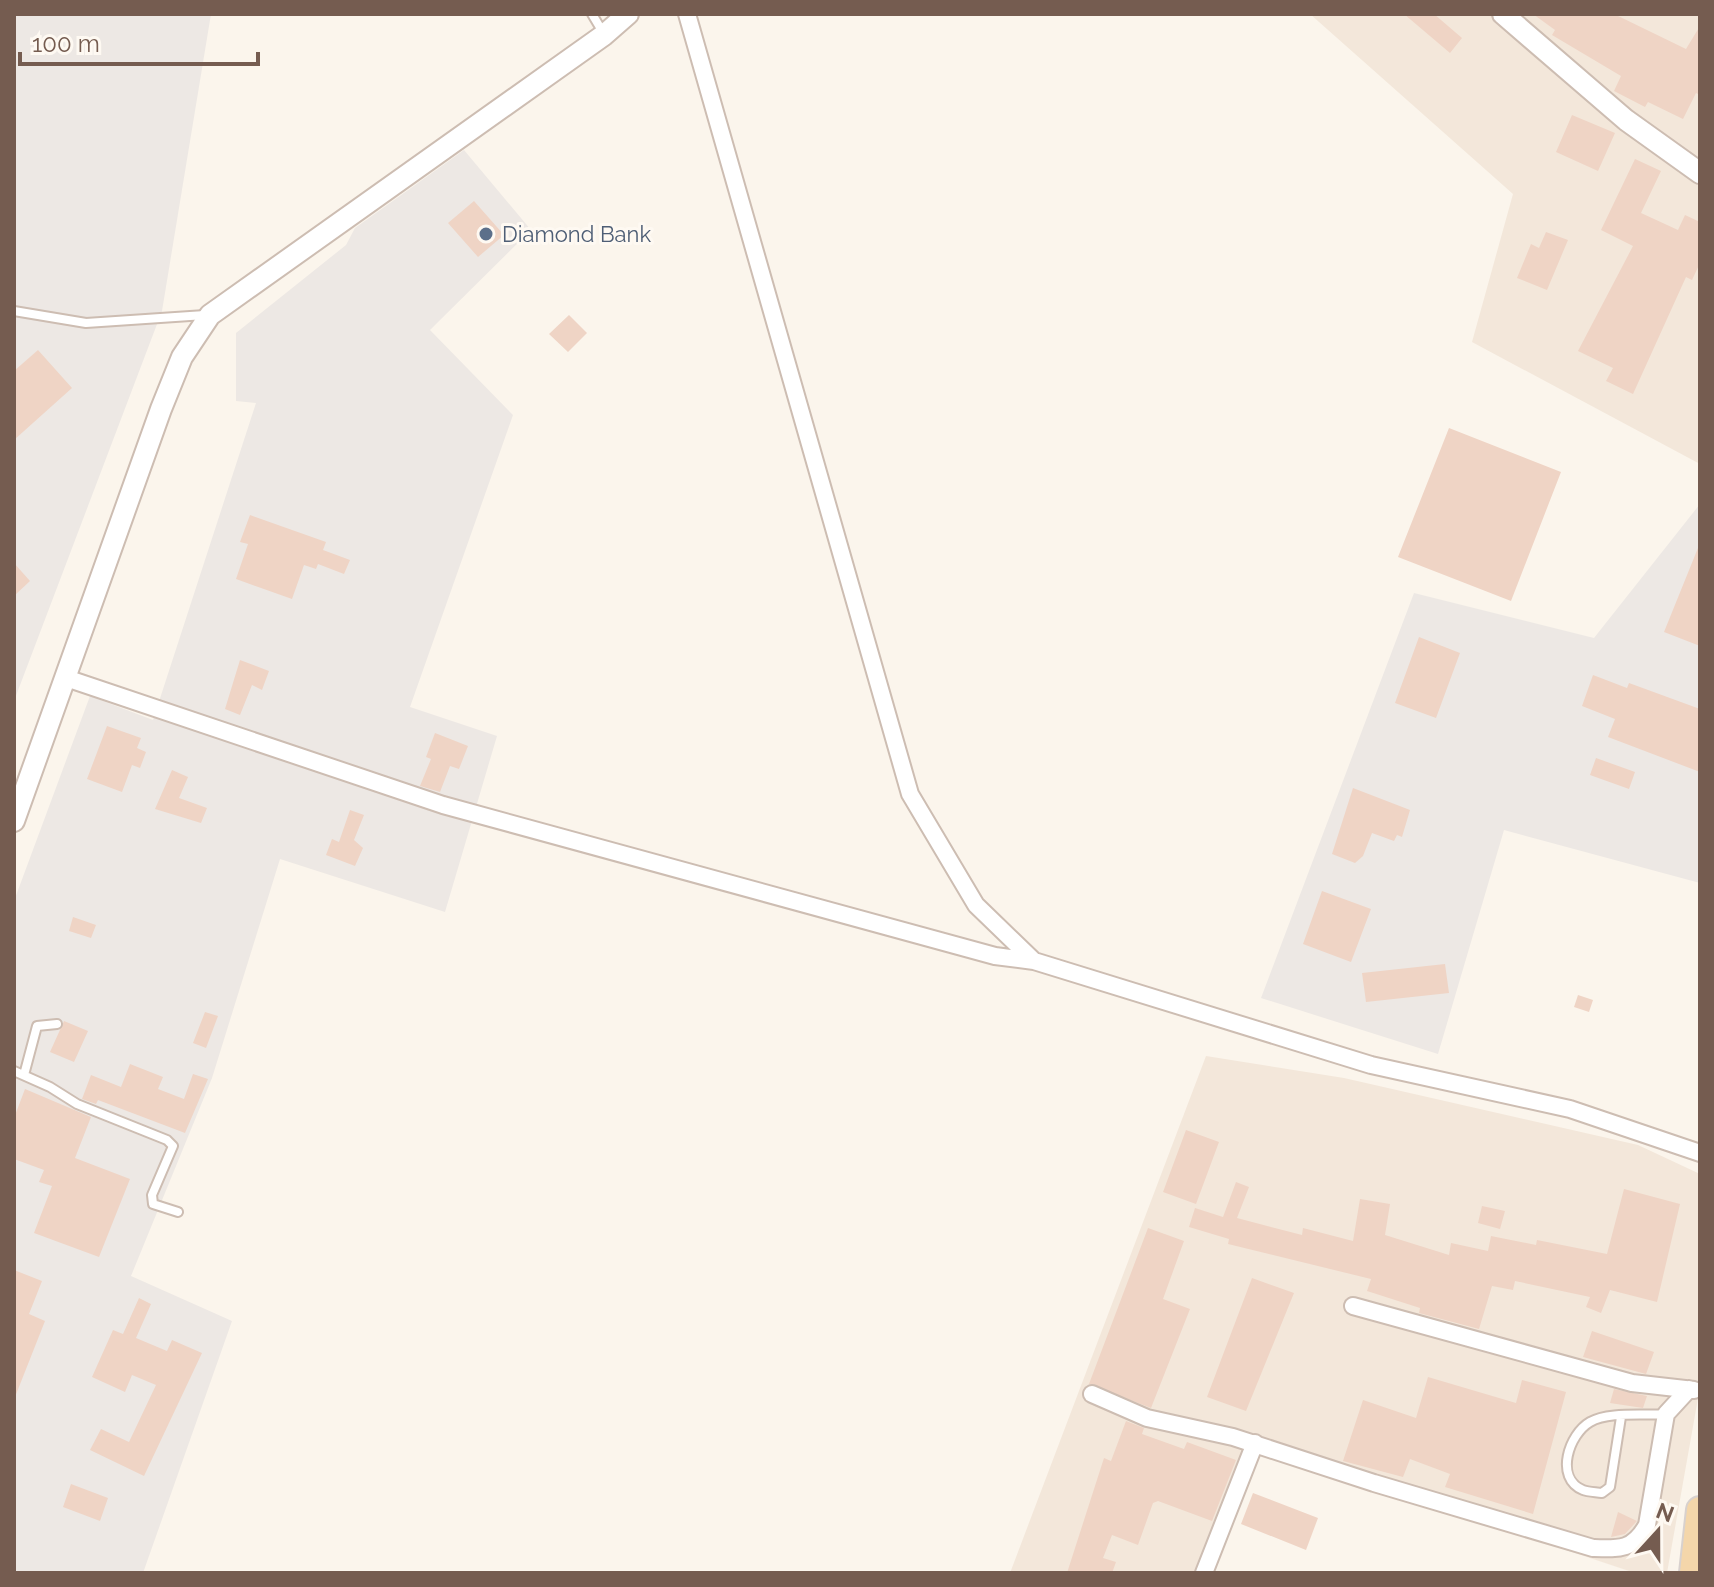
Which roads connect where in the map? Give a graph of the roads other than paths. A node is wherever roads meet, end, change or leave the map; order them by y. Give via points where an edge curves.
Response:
1 (592, 14) edge
2 (628, 14) edge
3 (687, 14) edge
4 (1503, 14) edge
5 (604, 35) junction
6 (1700, 173) edge
7 (14, 311) edge
8 (210, 315) junction
9 (66, 678) junction
10 (14, 821) edge
11 (1034, 961) junction
12 (57, 1024) dead end
13 (14, 1071) edge
14 (24, 1075) junction
15 (1700, 1153) edge
16 (178, 1212) dead end
17 (1353, 1306) dead end
18 (1694, 1390) edge
19 (1092, 1394) dead end
20 (1666, 1414) junction
21 (1621, 1417) junction
22 (1255, 1443) junction
23 (1700, 1510) edge
24 (1204, 1573) edge
25 (1693, 1573) edge

1 - 5 lane
2 - 5 street
3 - 11 street via 910,794 976,905
4 - 6 street via 1626,120
5 - 8 street
7 - 8 lane via 86,323
8 - 9 street via 182,357 161,409
9 - 10 street
9 - 11 street via 443,805 995,956
11 - 15 street via 1371,1065 1570,1109
12 - 14 lane via 37,1026
13 - 14 lane
14 - 16 lane via 77,1104 167,1140 173,1146 153,1204
17 - 18 street via 1632,1383
18 - 20 street
19 - 22 street via 1147,1418
20 - 21 lane
20 - 22 street via 1647,1525 1638,1541 1624,1549 1593,1548
21 - 21 lane via 1591,1422 1572,1441 1566,1465 1582,1490 1602,1493 1610,1487
22 - 24 street
23 - 25 main road

